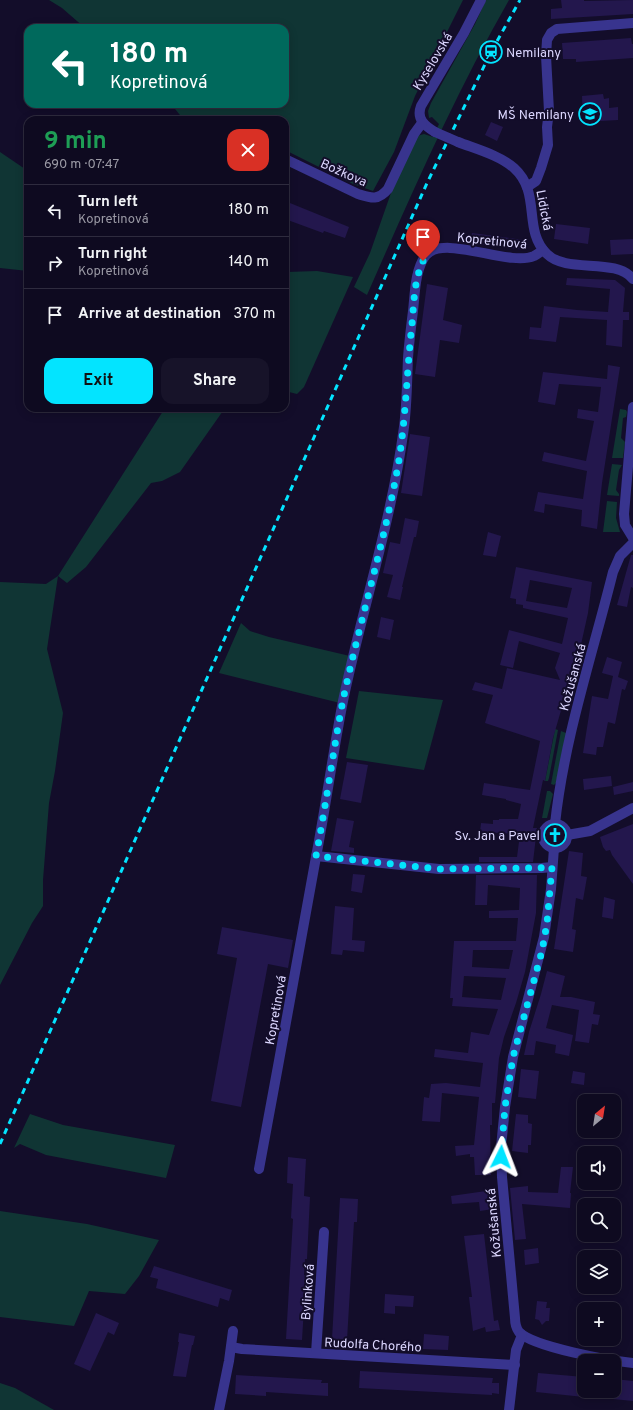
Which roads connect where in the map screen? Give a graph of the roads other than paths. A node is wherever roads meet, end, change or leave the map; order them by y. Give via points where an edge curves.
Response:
1 (481, 0) edge
2 (633, 23) edge
3 (422, 123) junction
4 (289, 161) edge
5 (527, 187) junction
6 (543, 250) junction
7 (633, 279) edge
8 (633, 407) edge
9 (633, 538) edge
10 (633, 543) edge
11 (633, 808) edge
12 (555, 824) junction
13 (567, 835) junction
14 (554, 848) junction
15 (316, 856) junction
16 (552, 867) junction
17 (259, 1169) dead end
18 (324, 1232) dead end
19 (233, 1331) dead end
20 (522, 1335) junction
21 (231, 1347) junction
22 (316, 1353) junction
23 (633, 1363) edge
24 (515, 1365) junction
25 (219, 1410) edge
26 (509, 1410) edge

1 - 3 street, Kyselovská via 422,102 419,112
2 - 5 street via 557,29 551,33 547,40 546,56 548,145 536,181
3 - 4 street, Božkova via 414,134 388,190 378,198 358,194
3 - 5 street, Lidická, bridge via 435,132 506,162 519,173
5 - 6 street, Lidická via 534,230
6 - 7 street, Lidická via 558,261 617,270 629,274
6 - 15 street, Kopretinová via 534,256 523,258 442,248 427,254 419,270 399,460 344,700
8 - 9 street via 624,514 625,525
10 - 12 street, Kožušanská via 620,556 613,572 575,715
11 - 13 street via 590,831
12 - 13 street via 564,828
12 - 14 street, Kožušanská via 548,827 544,834 547,845
13 - 14 street via 564,844
14 - 16 street, Kožušanská
15 - 16 street via 439,869
15 - 17 street, Kopretinová
16 - 20 street, Kožušanská via 542,951 513,1057 501,1147 512,1296 516,1324
18 - 22 street, Bylinková
19 - 21 street
20 - 23 street via 580,1354
20 - 24 street via 516,1350
21 - 22 street, Rudolfa Chorého
21 - 25 street
22 - 24 street, Rudolfa Chorého
24 - 26 street

